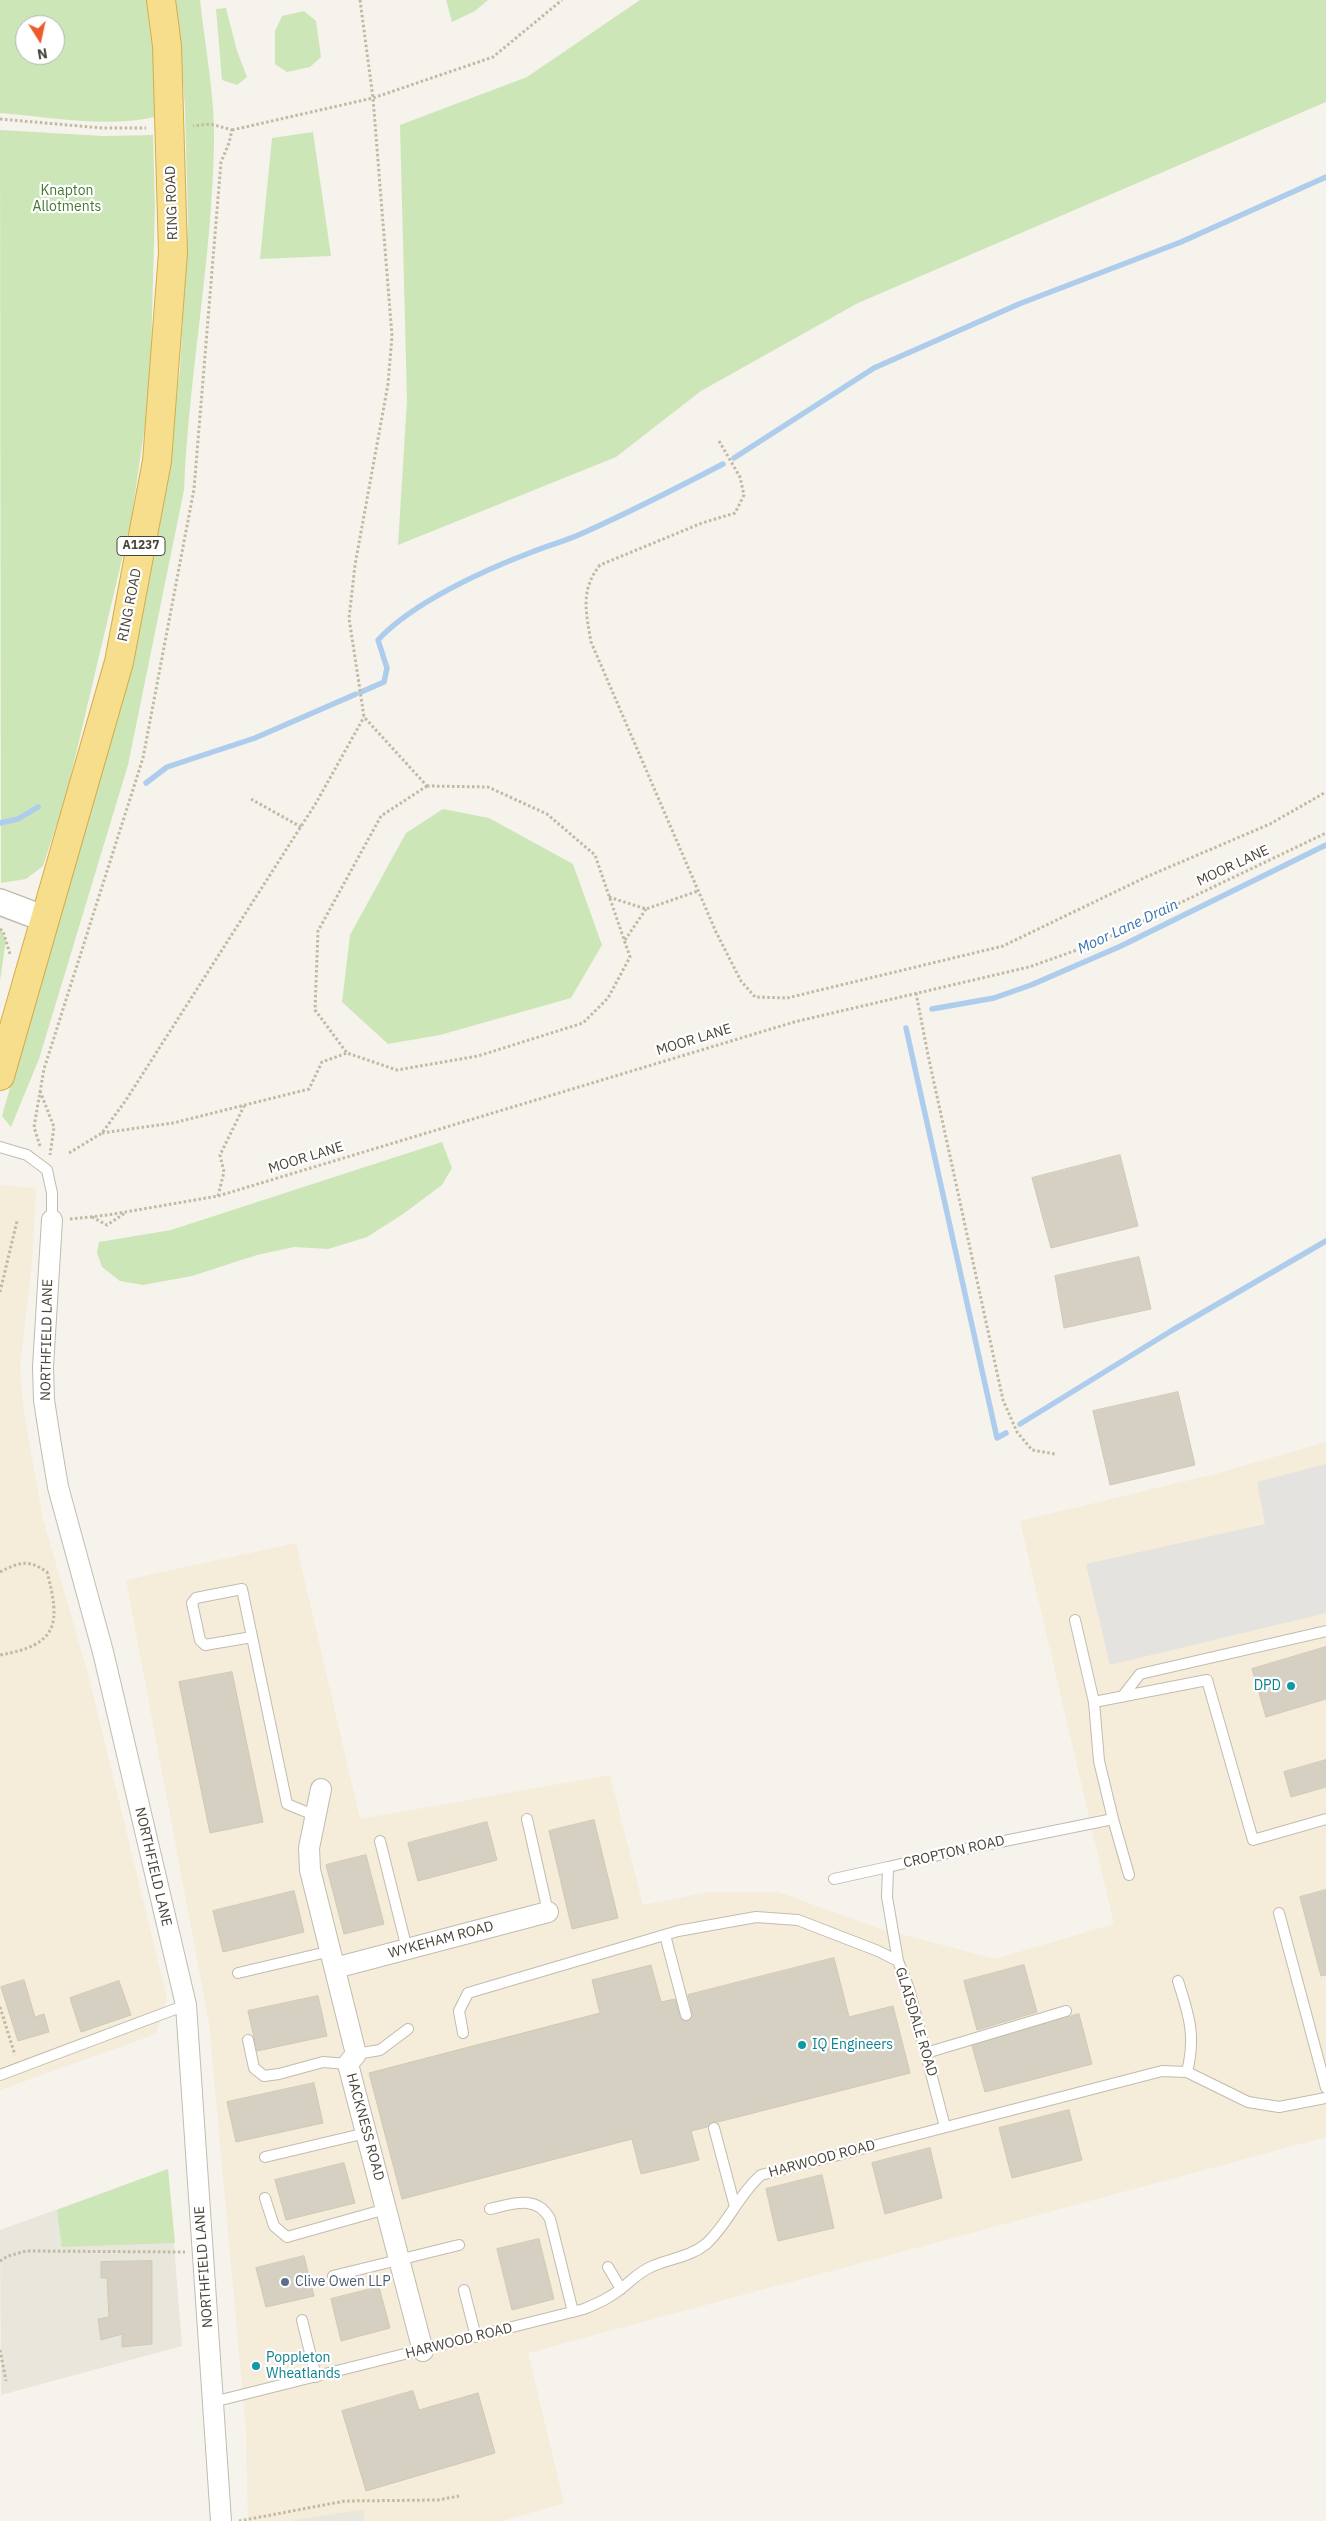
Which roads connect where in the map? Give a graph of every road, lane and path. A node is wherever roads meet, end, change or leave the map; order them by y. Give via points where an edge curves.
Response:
1 (161, 0) edge
2 (360, 0) edge
3 (562, 0) edge
4 (373, 98) junction
5 (0, 119) edge
6 (149, 128) dead end
7 (232, 130) dead end
8 (719, 441) dead end
9 (364, 717) junction
10 (427, 786) junction
11 (1326, 792) edge
12 (251, 799) dead end
13 (301, 827) junction
14 (1326, 833) edge
15 (698, 891) junction
16 (609, 896) junction
17 (0, 902) edge
18 (646, 909) junction
19 (45, 919) junction
20 (624, 940) junction
21 (916, 993) junction
22 (347, 1052) junction
23 (0, 1076) edge
24 (40, 1091) dead end
25 (244, 1106) junction
26 (102, 1134) junction
27 (0, 1147) edge
28 (69, 1153) dead end
29 (47, 1170) junction
30 (218, 1196) junction
31 (127, 1211) junction
32 (92, 1217) junction
33 (52, 1220) junction
34 (17, 1221) dead end
35 (0, 1292) edge
36 (1055, 1454) dead end
37 (0, 1572) edge
38 (1074, 1620) dead end
39 (1326, 1631) edge
40 (252, 1637) junction
41 (0, 1655) edge
42 (1122, 1697) junction
43 (1094, 1702) junction
44 (322, 1789) dead end
45 (316, 1816) junction
46 (527, 1819) dead end
47 (1113, 1819) junction
48 (1326, 1819) edge
49 (380, 1841) dead end
50 (888, 1867) junction
51 (1129, 1875) dead end
52 (834, 1879) dead end
53 (548, 1912) joint
54 (1279, 1913) dead end
55 (665, 1935) junction
56 (407, 1949) junction
57 (333, 1959) junction
58 (898, 1961) junction
59 (238, 1973) dead end
60 (1178, 1980) dead end
61 (186, 2005) junction
62 (0, 2007) edge
63 (1066, 2011) dead end
64 (686, 2015) dead end
65 (408, 2029) dead end
66 (463, 2033) dead end
67 (248, 2040) dead end
68 (926, 2052) junction
69 (352, 2059) junction
70 (19, 2067) junction
71 (1187, 2072) junction
72 (0, 2075) edge
73 (1326, 2088) edge
74 (1326, 2098) edge
75 (945, 2127) junction
76 (714, 2128) dead end
77 (366, 2133) junction
78 (265, 2157) dead end
79 (265, 2198) dead end
80 (735, 2207) junction
81 (490, 2209) dead end
82 (386, 2210) junction
83 (459, 2245) dead end
84 (203, 2251) junction
85 (399, 2259) junction
86 (0, 2261) edge
87 (608, 2267) dead end
88 (333, 2276) dead end
89 (621, 2289) junction
90 (464, 2290) dead end
91 (572, 2312) junction
92 (302, 2320) dead end
93 (476, 2337) junction
94 (0, 2350) edge
95 (423, 2351) junction
96 (316, 2378) junction
97 (6, 2381) dead end
98 (213, 2402) junction
99 (459, 2496) dead end
100 (221, 2521) edge
101 (239, 2521) edge

1 - 19 highway, RING ROAD / A1237 via 167,46 173,253 157,461 119,662
2 - 4 path
3 - 4 path via 493,57
4 - 7 path
4 - 9 path via 392,336 388,384 355,565 349,618
5 - 6 path via 102,128
8 - 15 path via 740,477 744,495 736,513 702,523 600,565 591,576 585,605 591,642
9 - 10 path
9 - 13 path
10 - 16 path via 488,787 547,814 594,855
10 - 22 path via 380,816 318,931 316,1010
11 - 15 path via 1270,824 1003,946 787,998 755,997 741,981
12 - 13 path
13 - 26 path
14 - 21 path, MOOR LANE via 1094,944 1029,967
15 - 18 path
16 - 18 path
16 - 20 path
17 - 19 street
18 - 20 path
19 - 23 highway, RING ROAD / A1237
20 - 22 path via 630,957 608,998 583,1023 478,1056 397,1070
21 - 30 path, MOOR LANE via 794,1022
21 - 36 path via 1003,1400 1017,1432 1032,1450
22 - 25 path via 322,1062 309,1090
24 - 29 path via 54,1127
25 - 26 path via 173,1123
25 - 30 path via 220,1155 224,1172
26 - 28 path
27 - 29 lane via 26,1155
29 - 33 lane via 52,1193
30 - 31 path, MOOR LANE
31 - 32 path, MOOR LANE
31 - 32 path via 107,1226
32 - 33 path, MOOR LANE
33 - 61 street, NORTHFIELD LANE via 43,1367 44,1400 58,1487 103,1652
34 - 35 path
37 - 41 path via 15,1564 34,1563 47,1572 56,1613 50,1630 39,1642 19,1652
38 - 43 lane
39 - 42 lane via 1140,1674
40 - 40 lane via 242,1589 196,1598 192,1603 200,1640 205,1645
40 - 45 lane via 286,1804
42 - 43 lane
42 - 48 lane via 1207,1680 1253,1840
43 - 47 lane via 1099,1761
44 - 45 street, HACKNESS ROAD
45 - 57 street, HACKNESS ROAD via 309,1848 310,1870
46 - 53 lane
47 - 50 lane, CROPTON ROAD via 965,1848
47 - 51 lane
49 - 56 lane
50 - 52 lane
50 - 58 lane, CROPTON ROAD via 887,1897
53 - 56 street, WYKEHAM ROAD
54 - 73 lane
55 - 58 lane, GLAISDALE ROAD via 756,1917 798,1920
55 - 64 lane
55 - 66 lane, GLAISDALE ROAD via 468,1993 459,2011
56 - 57 street, WYKEHAM ROAD
57 - 59 lane
57 - 69 street, HACKNESS ROAD
58 - 68 lane, GLAISDALE ROAD
60 - 71 lane via 1192,2028 1192,2052
61 - 70 lane
61 - 84 street, NORTHFIELD LANE
62 - 70 path
63 - 68 lane
65 - 69 lane via 380,2050
67 - 69 lane via 254,2068 264,2076 323,2062
68 - 75 lane, GLAISDALE ROAD
69 - 77 street, HACKNESS ROAD
70 - 72 lane
71 - 74 lane, HARWOOD ROAD via 1248,2102 1279,2107
71 - 75 lane, HARWOOD ROAD via 1162,2071
75 - 80 lane, HARWOOD ROAD via 762,2175 748,2187
76 - 80 lane
77 - 78 lane
77 - 82 street, HACKNESS ROAD
79 - 82 lane via 274,2226 287,2236
80 - 89 lane, HARWOOD ROAD via 707,2243 694,2252 636,2275
81 - 91 lane via 523,2202 545,2210 550,2219
82 - 85 street, HACKNESS ROAD
83 - 85 lane
84 - 86 path via 26,2251
84 - 98 street, NORTHFIELD LANE
85 - 88 lane
85 - 95 street, HACKNESS ROAD
87 - 89 lane
89 - 91 lane, HARWOOD ROAD via 605,2300
90 - 93 lane
91 - 93 lane, HARWOOD ROAD
92 - 96 lane
93 - 95 lane, HARWOOD ROAD
94 - 97 path
95 - 96 lane, HARWOOD ROAD
96 - 98 lane, HARWOOD ROAD
98 - 100 street, NORTHFIELD LANE
99 - 101 path via 438,2500 345,2501

